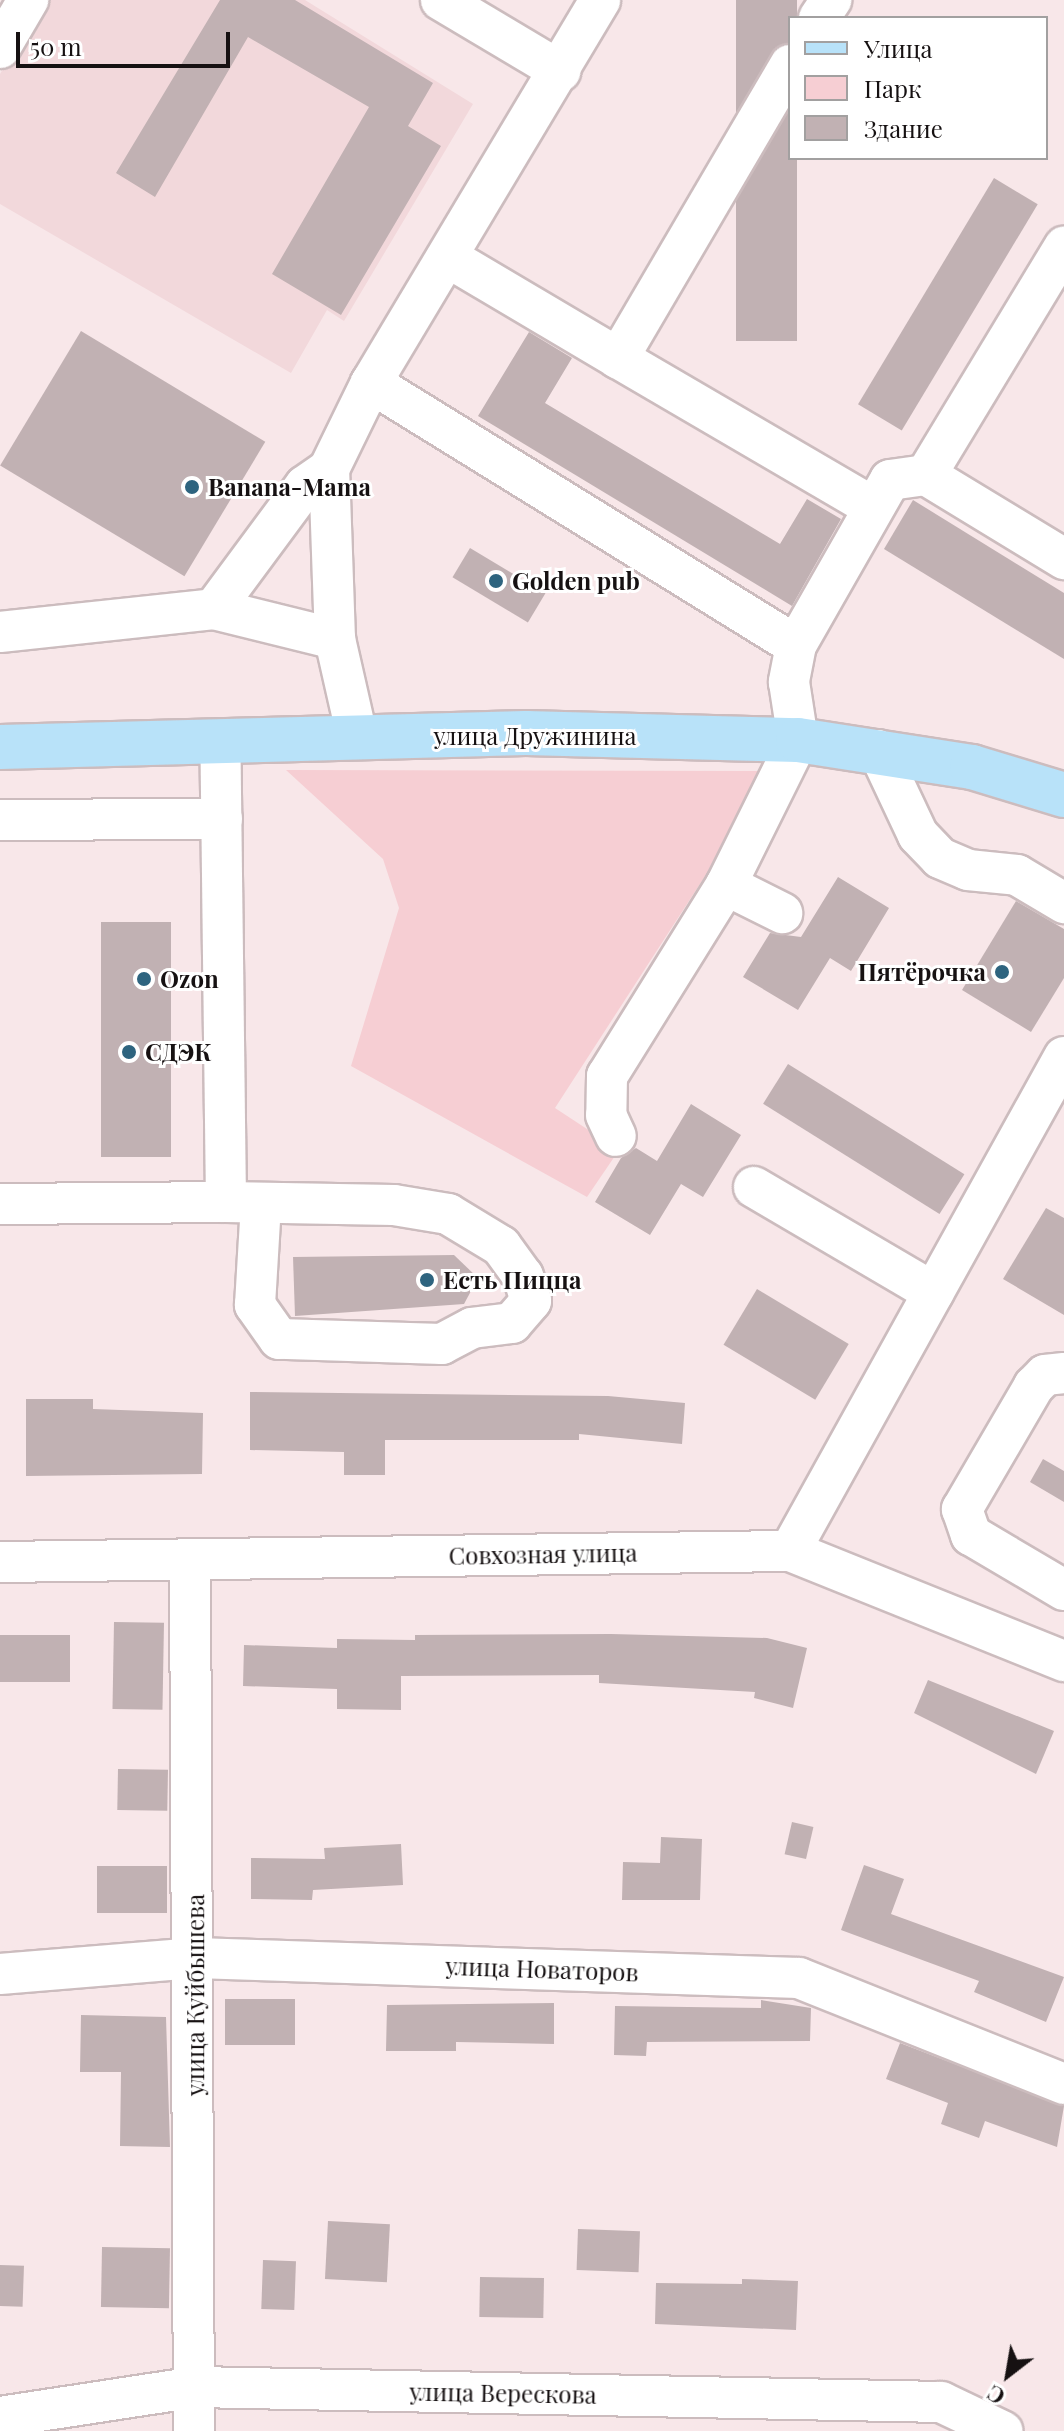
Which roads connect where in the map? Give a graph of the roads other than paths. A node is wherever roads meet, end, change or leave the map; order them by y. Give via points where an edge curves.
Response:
1 (441, 0) edge
2 (600, 0) edge
3 (788, 68) edge
4 (560, 71) junction
5 (1064, 247) edge
6 (449, 258) junction
7 (618, 358) junction
8 (371, 383) junction
9 (329, 469) junction
10 (926, 475) junction
11 (873, 507) junction
12 (1064, 559) edge
13 (214, 609) junction
14 (0, 632) edge
15 (335, 639) junction
16 (796, 645) junction
17 (357, 736) junction
18 (798, 740) junction
19 (220, 741) junction
20 (0, 747) edge
21 (878, 750) junction
22 (1064, 795) edge
23 (222, 819) junction
24 (0, 820) edge
25 (726, 885) junction
26 (1064, 903) edge
27 (782, 913) dead end
28 (1064, 1057) edge
29 (616, 1136) dead end
30 (754, 1187) dead end
31 (243, 1202) junction
32 (0, 1204) edge
33 (933, 1292) junction
34 (1064, 1373) edge
35 (790, 1551) junction
36 (190, 1559) junction
37 (0, 1562) edge
38 (1064, 1590) edge
39 (1064, 1661) edge
40 (196, 1958) junction
41 (0, 1974) edge
42 (1064, 2084) edge
43 (195, 2387) junction
44 (0, 2417) edge
45 (934, 2417) edge
46 (194, 2431) edge
47 (1002, 2431) edge

1 - 4 street
2 - 4 street
3 - 7 street
4 - 6 street
5 - 10 street
6 - 7 street
6 - 8 street
7 - 11 street
8 - 9 street
8 - 16 street
9 - 13 street via 305,486
9 - 15 street
10 - 11 street via 890,480
10 - 12 street
11 - 16 street
13 - 14 street
13 - 15 street
15 - 17 street
16 - 18 street via 789,682
17 - 18 main road, улица Дружинина
17 - 19 main road, улица Дружинина
18 - 21 main road, улица Дружинина
18 - 25 street
19 - 20 main road, улица Дружинина
19 - 23 street
21 - 22 main road, улица Дружинина via 972,767
21 - 26 street via 918,835 940,858 968,870 1017,875
23 - 24 street
23 - 31 street
25 - 27 street
25 - 29 street via 607,1076 606,1115
28 - 33 street
30 - 33 street
31 - 31 street via 394,1205 448,1214 501,1246 523,1276 531,1301 512,1323 472,1328 442,1344 279,1339 255,1305
31 - 32 street
33 - 35 street
34 - 38 street via 1045,1375 1034,1386 962,1509 971,1535
35 - 36 street, Совхозная улица
35 - 39 street, Совхозная улица
36 - 37 street, Совхозная улица
36 - 40 street, улица Куйбышева
40 - 41 street, улица Новаторов
40 - 42 street, улица Новаторов via 799,1978
40 - 43 street, улица Куйбышева
43 - 44 street, улица Верескова
43 - 45 street, улица Верескова
43 - 46 street, улица Куйбышева
45 - 47 street, улица Верескова

